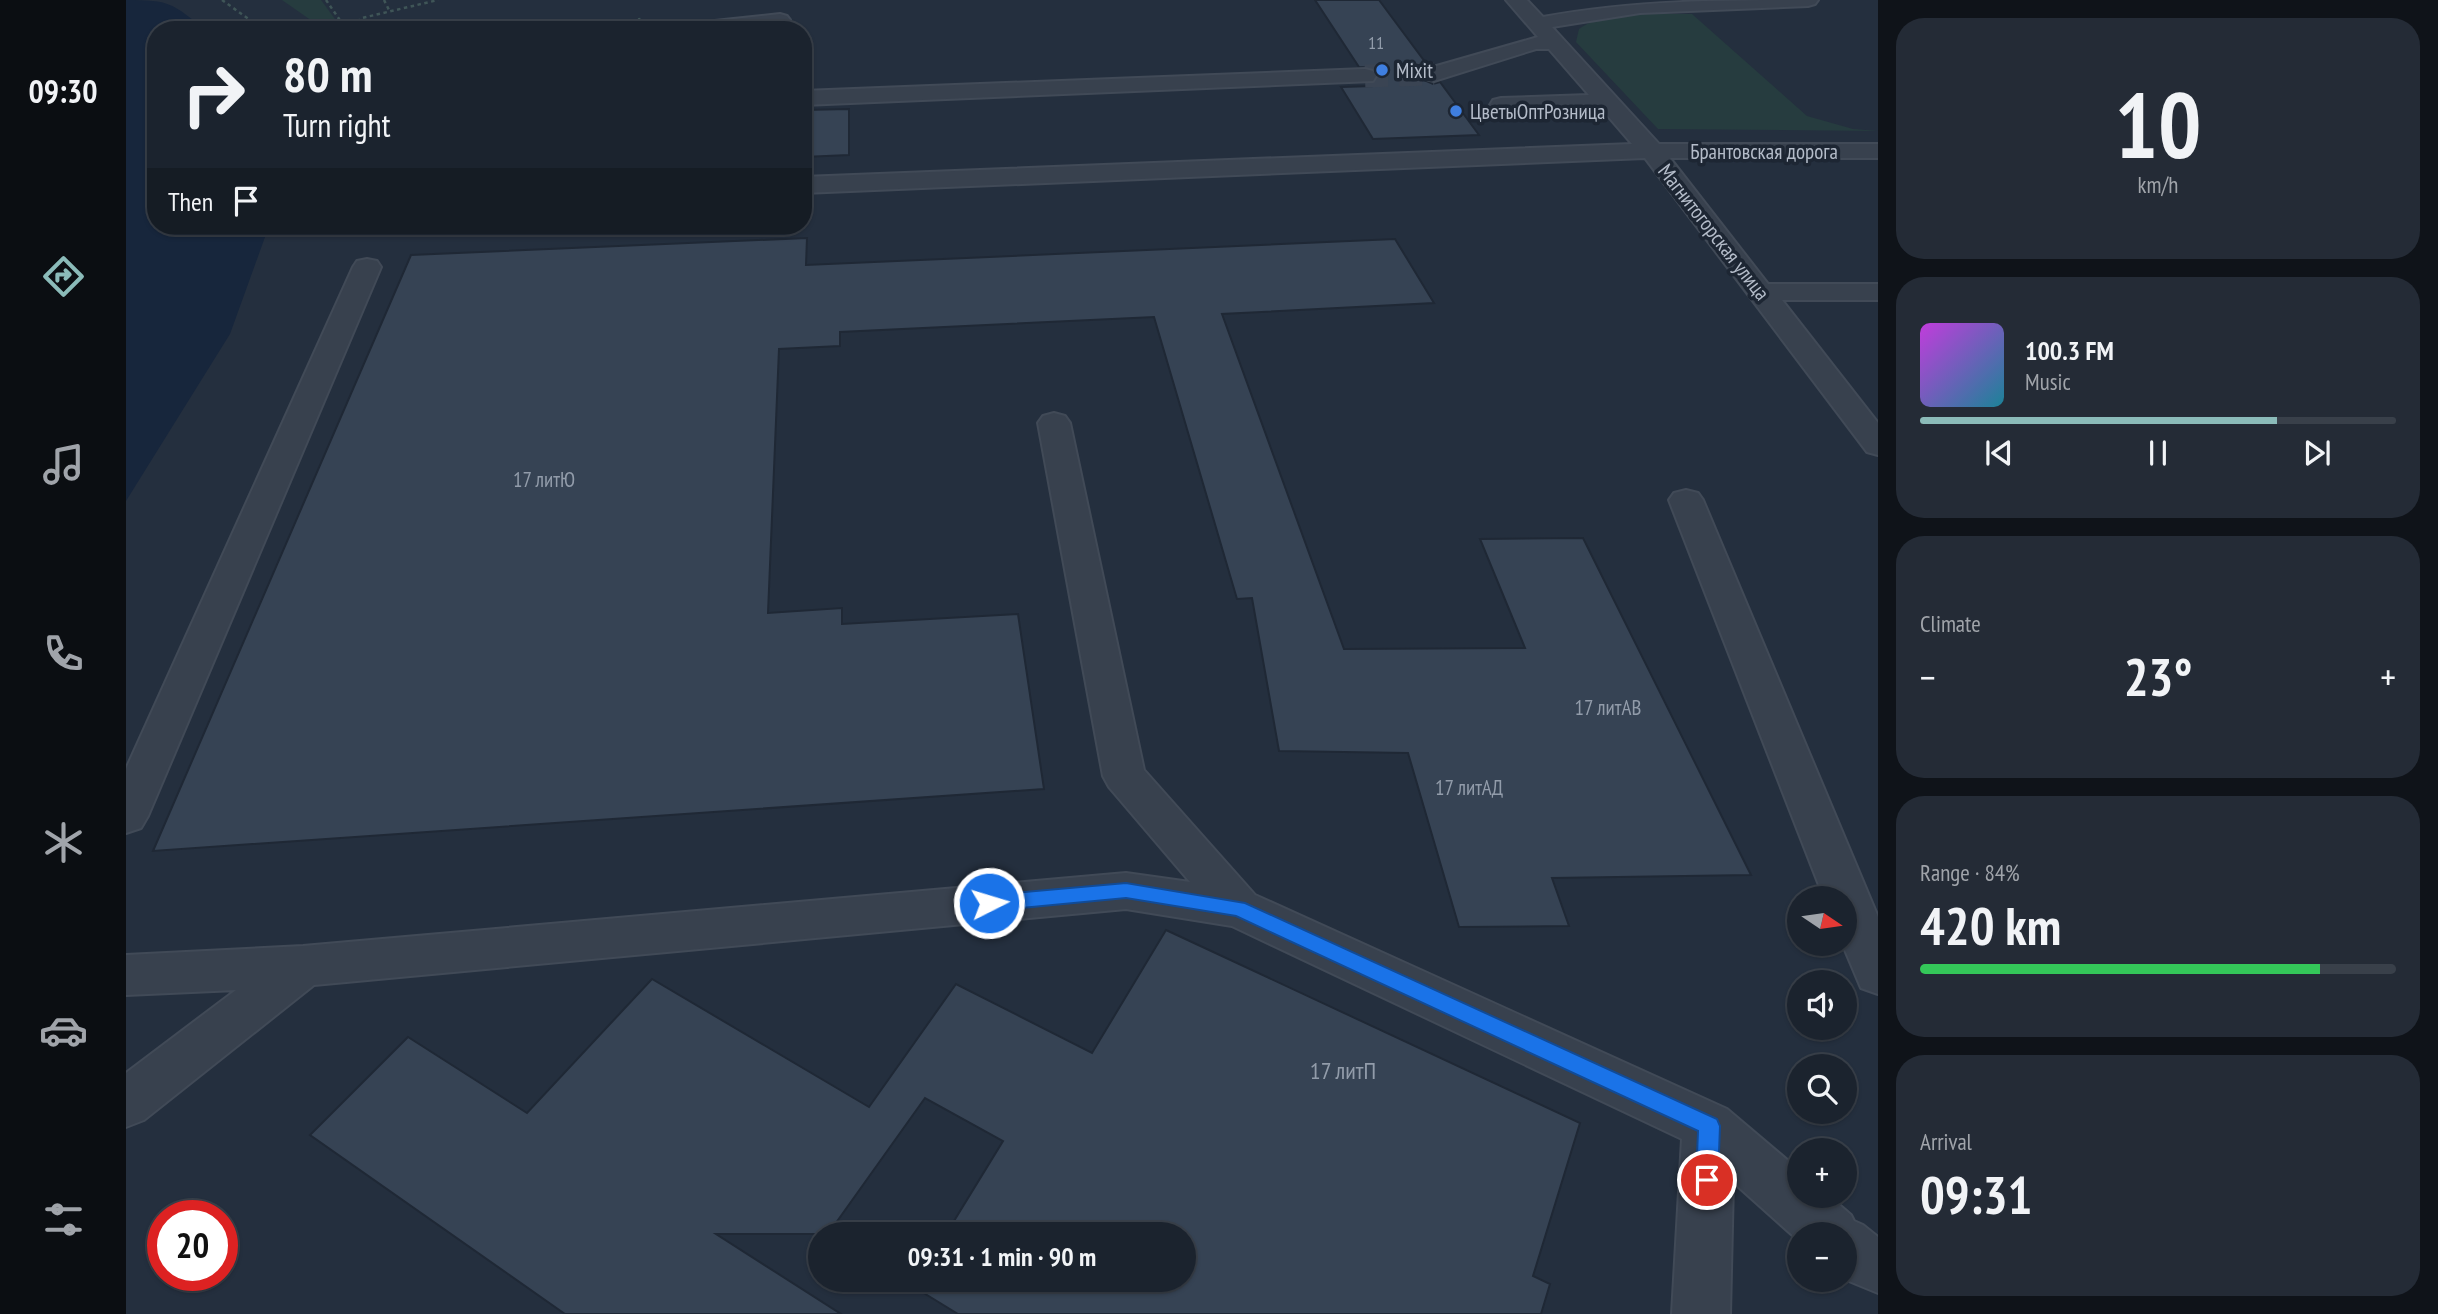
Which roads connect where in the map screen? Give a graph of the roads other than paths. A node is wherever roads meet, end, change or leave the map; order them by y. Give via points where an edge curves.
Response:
1 (772, 0) edge
2 (1516, 0) edge
3 (1544, 0) edge
4 (1619, 0) edge
5 (1808, 0) edge
6 (1643, 5) junction
7 (780, 21) edge
8 (1545, 31) junction
9 (1434, 74) tunnel mouth
10 (1365, 76) tunnel mouth
11 (812, 93) edge
12 (1608, 101) junction
13 (1501, 105) dead end
14 (1651, 150) junction
15 (1878, 151) edge
16 (812, 185) edge
17 (367, 267) dead end
18 (1761, 292) junction
19 (1878, 292) edge
20 (1054, 423) dead end
21 (1878, 445) edge
22 (1686, 500) dead end
23 (126, 816) edge
24 (1239, 908) junction
25 (303, 966) junction
26 (1878, 974) edge
27 (126, 975) edge
28 (126, 1103) edge
29 (1709, 1126) junction
30 (1818, 1222) edge
31 (1857, 1255) edge
32 (1878, 1265) edge
33 (1701, 1314) edge

1 - 7 street
2 - 8 street, Магнитогорская улица
3 - 8 street
4 - 6 street
5 - 6 street
6 - 8 street via 1570,15
8 - 9 street via 1534,43
8 - 12 street, Магнитогорская улица
10 - 11 street
12 - 13 street
12 - 14 street, Магнитогорская улица
14 - 15 street, Брантовская дорога
14 - 16 street, Брантовская дорога
14 - 18 street, Магнитогорская улица
17 - 23 street
18 - 19 street
18 - 21 street, Магнитогорская улица
20 - 24 street via 1124,776
22 - 26 street
24 - 25 street via 1126,891
24 - 29 street
25 - 27 street
25 - 28 street
29 - 30 street
29 - 33 street
31 - 32 street

